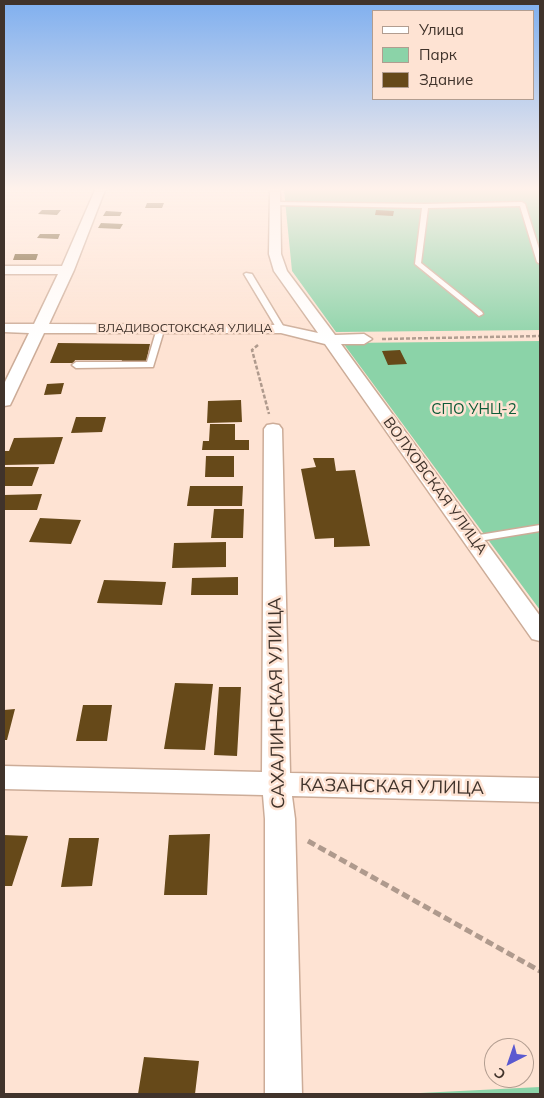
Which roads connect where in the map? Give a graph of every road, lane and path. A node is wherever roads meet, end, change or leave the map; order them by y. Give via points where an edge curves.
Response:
1 (79, 241) edge
2 (276, 241) edge
3 (421, 241) edge
4 (534, 241) edge
5 (540, 262) edge
6 (4, 270) edge
7 (67, 270) junction
8 (248, 274) dead end
9 (479, 314) dead end
10 (4, 328) edge
11 (39, 328) junction
12 (161, 328) junction
13 (281, 329) junction
14 (540, 336) edge
15 (364, 339) joint
16 (329, 340) junction
17 (76, 365) dead end
18 (4, 401) edge
19 (273, 429) joint
20 (540, 528) edge
21 (473, 539) junction
22 (540, 633) edge
23 (4, 778) edge
24 (276, 785) junction
25 (540, 790) edge
26 (280, 819) junction
27 (540, 970) edge
28 (284, 1094) edge

1 - 7 street
2 - 16 street via 281,271
3 - 9 lane via 418,264
4 - 5 lane
6 - 7 street
7 - 11 street
8 - 13 lane
10 - 11 street, ВЛАДИВОСТОКСКАЯ УЛИЦА
11 - 12 street, ВЛАДИВОСТОКСКАЯ УЛИЦА
11 - 18 street
12 - 13 street, ВЛАДИВОСТОКСКАЯ УЛИЦА
12 - 17 lane via 150,365
13 - 16 street, ВЛАДИВОСТОКСКАЯ УЛИЦА
13 - 19 path via 252,350
14 - 15 path
15 - 16 street, ВЛАДИВОСТОКСКАЯ УЛИЦА
16 - 21 street, ВОЛХОВСКАЯ УЛИЦА
19 - 24 street, САХАЛИНСКАЯ УЛИЦА
20 - 21 lane
21 - 22 street, ВОЛХОВСКАЯ УЛИЦА
23 - 24 street, КАЗАНСКАЯ УЛИЦА
24 - 25 street, КАЗАНСКАЯ УЛИЦА
24 - 26 street, САХАЛИНСКАЯ УЛИЦА
26 - 27 path via 316,848
26 - 28 street, САХАЛИНСКАЯ УЛИЦА

